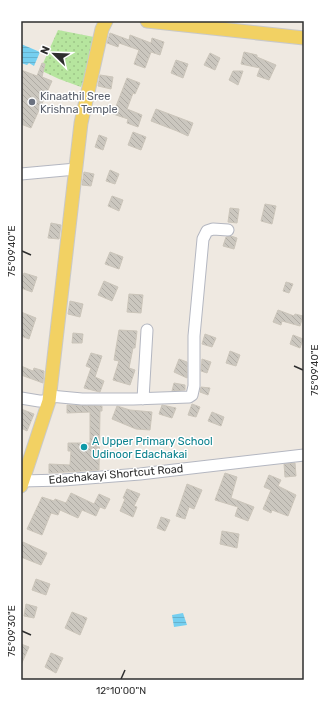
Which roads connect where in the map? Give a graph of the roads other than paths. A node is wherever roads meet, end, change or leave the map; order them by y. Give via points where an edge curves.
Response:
1 (106, 21) edge
2 (147, 21) edge
3 (304, 38) edge
4 (76, 169) junction
5 (21, 174) edge
6 (228, 230) dead end
7 (147, 330) dead end
8 (21, 398) edge
9 (49, 398) junction
10 (143, 399) junction
11 (304, 455) edge
12 (22, 483) edge

1 - 4 main road via 81,123
2 - 3 main road
4 - 5 street
4 - 9 main road
6 - 10 street via 207,231 203,239 194,336 192,395
7 - 10 street
8 - 9 street via 39,401
9 - 10 street
9 - 12 main road
11 - 12 street, Edachakayi Shortcut Road via 140,474

